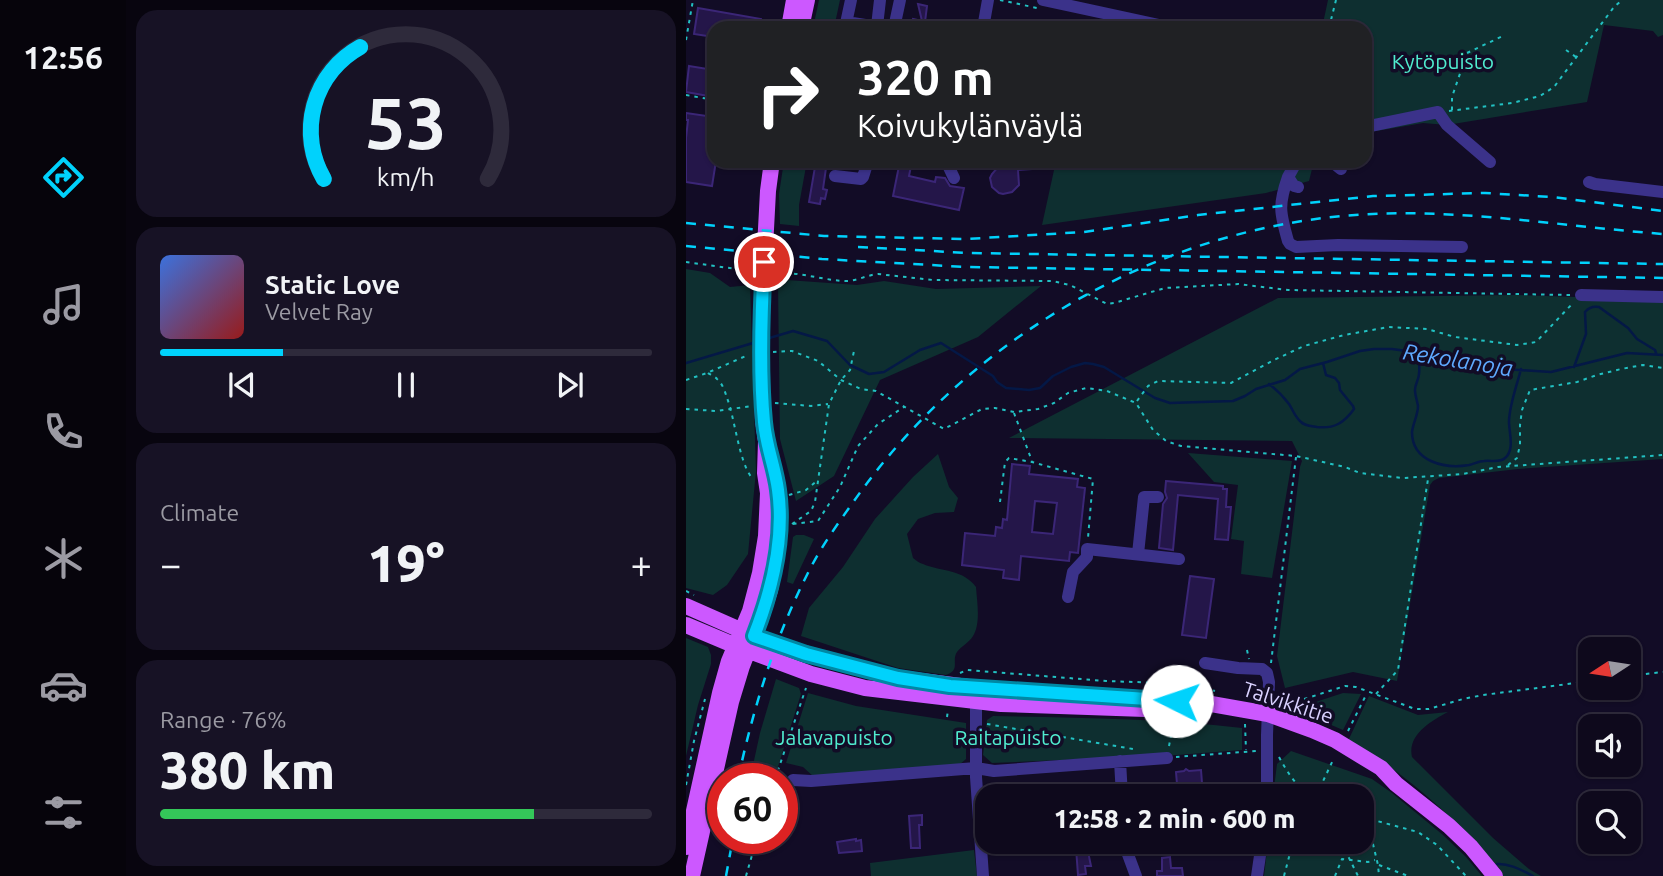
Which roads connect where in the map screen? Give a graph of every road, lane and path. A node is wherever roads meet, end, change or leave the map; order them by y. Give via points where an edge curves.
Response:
1 (693, 0) edge
2 (794, 0) edge
3 (807, 0) edge
4 (851, 0) edge
5 (880, 0) edge
6 (900, 0) edge
7 (988, 0) edge
8 (1043, 0) edge
9 (1336, 0) edge
10 (1622, 0) edge
11 (790, 21) edge
12 (802, 21) edge
13 (847, 21) edge
14 (880, 21) edge
15 (896, 21) edge
16 (984, 21) edge
17 (1140, 21) edge
18 (1331, 21) edge
19 (1505, 35) dead end
20 (686, 40) edge
21 (1566, 50) dead end
22 (1577, 58) junction
23 (686, 95) edge
24 (707, 99) edge
25 (1452, 111) junction
26 (1438, 112) junction
27 (1372, 126) edge
28 (1490, 162) dead end
29 (771, 168) edge
30 (866, 168) edge
31 (949, 168) edge
32 (1293, 168) edge
33 (835, 176) dead end
34 (1288, 177) junction
35 (954, 178) dead end
36 (1589, 182) dead end
37 (1298, 187) dead end
38 (1663, 192) edge
39 (1462, 247) dead end
40 (686, 262) edge
41 (753, 272) dead end
42 (775, 273) dead end
43 (1581, 295) junction
44 (1663, 297) edge
45 (853, 351) dead end
46 (1663, 368) edge
47 (707, 373) dead end
48 (841, 380) junction
49 (1136, 403) junction
50 (829, 404) junction
51 (754, 405) dead end
52 (904, 407) junction
53 (731, 408) junction
54 (686, 409) edge
55 (765, 412) junction
56 (1014, 412) junction
57 (1663, 455) edge
58 (1296, 456) junction
59 (1032, 462) junction
60 (1503, 467) junction
61 (756, 471) dead end
62 (1428, 477) junction
63 (818, 479) junction
64 (787, 495) dead end
65 (1158, 497) dead end
66 (1000, 502) dead end
67 (1087, 549) junction
68 (1138, 554) junction
69 (1179, 559) dead end
70 (686, 591) edge
71 (1068, 597) dead end
72 (691, 601) edge
73 (686, 625) edge
74 (745, 641) junction
75 (1205, 663) dead end
76 (1272, 672) dead end
77 (1663, 672) edge
78 (958, 674) dead end
79 (1642, 674) edge
80 (1578, 683) edge
81 (806, 688) dead end
82 (1217, 692) dead end
83 (1368, 692) junction
84 (976, 695) junction
85 (1276, 695) dead end
86 (1376, 695) junction
87 (1268, 720) junction
88 (1174, 721) dead end
89 (983, 723) dead end
90 (1244, 727) dead end
91 (1347, 733) dead end
92 (1143, 751) dead end
93 (1261, 751) junction
94 (1246, 752) junction
95 (1167, 758) junction
96 (1334, 758) dead end
97 (1120, 761) junction
98 (780, 763) edge
99 (976, 768) junction
100 (798, 780) edge
101 (1121, 784) edge
102 (1265, 784) edge
103 (1296, 784) edge
104 (1322, 784) edge
105 (698, 795) edge
106 (1374, 820) edge
107 (686, 846) edge
108 (1374, 851) edge
109 (752, 854) edge
110 (1128, 854) edge
111 (1260, 854) edge
112 (1289, 854) edge
113 (1347, 854) edge
114 (1349, 859) junction
115 (1376, 860) junction
116 (1378, 865) junction
117 (692, 876) edge
118 (746, 876) edge
119 (983, 876) edge
120 (1136, 876) edge
121 (1257, 876) edge
122 (1283, 876) edge
123 (1335, 876) edge
124 (1358, 876) edge
125 (1379, 876) edge
126 (1408, 876) edge
127 (1466, 876) edge
128 (1495, 876) edge

1 - 20 path
2 - 11 main road
3 - 12 main road
4 - 13 street
5 - 14 street
6 - 15 street
7 - 16 street
8 - 17 street
9 - 18 path
10 - 22 path
19 - 25 path via 1466,53
21 - 22 path
22 - 25 path via 1554,87 1540,96
23 - 24 path
25 - 26 path
26 - 27 street
26 - 28 street
29 - 55 main road via 762,309
30 - 33 street via 861,179
31 - 35 street
32 - 34 street
34 - 37 street
34 - 39 street via 1281,216 1290,244 1296,247 1402,242
36 - 38 street
40 - 41 path
42 - 43 path via 842,281 870,274 933,280 1052,281 1107,303 1165,288 1238,284 1288,290
43 - 44 street
43 - 49 path via 1536,342 1517,345 1389,327 1304,346 1231,383 1158,381 1148,386
45 - 48 path via 850,370
46 - 60 path via 1643,365 1530,390 1522,410 1517,458
47 - 53 path via 717,378
48 - 50 path
48 - 52 path via 876,391
49 - 56 path via 1086,388 1038,409
49 - 58 path via 1153,430 1181,446
50 - 55 path via 780,402
50 - 63 path
51 - 53 path
52 - 56 path via 944,429 982,409
52 - 63 path via 878,424 858,446 818,521 792,524 811,511
53 - 54 path
53 - 61 path via 749,473 756,482
55 - 74 main road via 766,536
56 - 59 path
57 - 60 path
58 - 62 path via 1360,473
58 - 76 path
59 - 66 path via 1009,458 1005,462
59 - 67 path via 1093,479
60 - 62 path
62 - 86 path via 1398,670
63 - 64 path via 806,490
65 - 68 street via 1144,497
67 - 68 street
67 - 71 street via 1087,557 1073,572
68 - 69 street
70 - 72 path
72 - 74 main road
73 - 74 main road
74 - 84 main road, Talvikkitie via 811,674 865,688
74 - 105 main road via 729,661
75 - 87 street via 1267,673
77 - 79 path
78 - 82 path via 967,670 1190,684
80 - 86 path via 1483,695 1429,709 1415,709
81 - 98 path
83 - 85 path via 1345,686 1286,703 1278,703
83 - 86 path
83 - 91 path
84 - 87 main road, Talvikkitie
84 - 99 street
87 - 93 street
87 - 128 main road, Talvikkitie via 1312,730 1381,768 1449,825
88 - 95 path
89 - 92 path
90 - 94 path
93 - 94 path
93 - 102 street
93 - 103 path via 1278,756
94 - 95 path
95 - 97 street
96 - 104 path
97 - 99 street via 995,771
97 - 101 street
99 - 100 street
99 - 119 street
105 - 107 main road
105 - 117 main road
106 - 127 path via 1418,832
108 - 115 path
109 - 118 path
110 - 120 street
111 - 121 street
112 - 122 path
113 - 114 path
114 - 115 path
114 - 123 path via 1342,859
114 - 124 path
115 - 116 path
116 - 125 path
116 - 126 path

